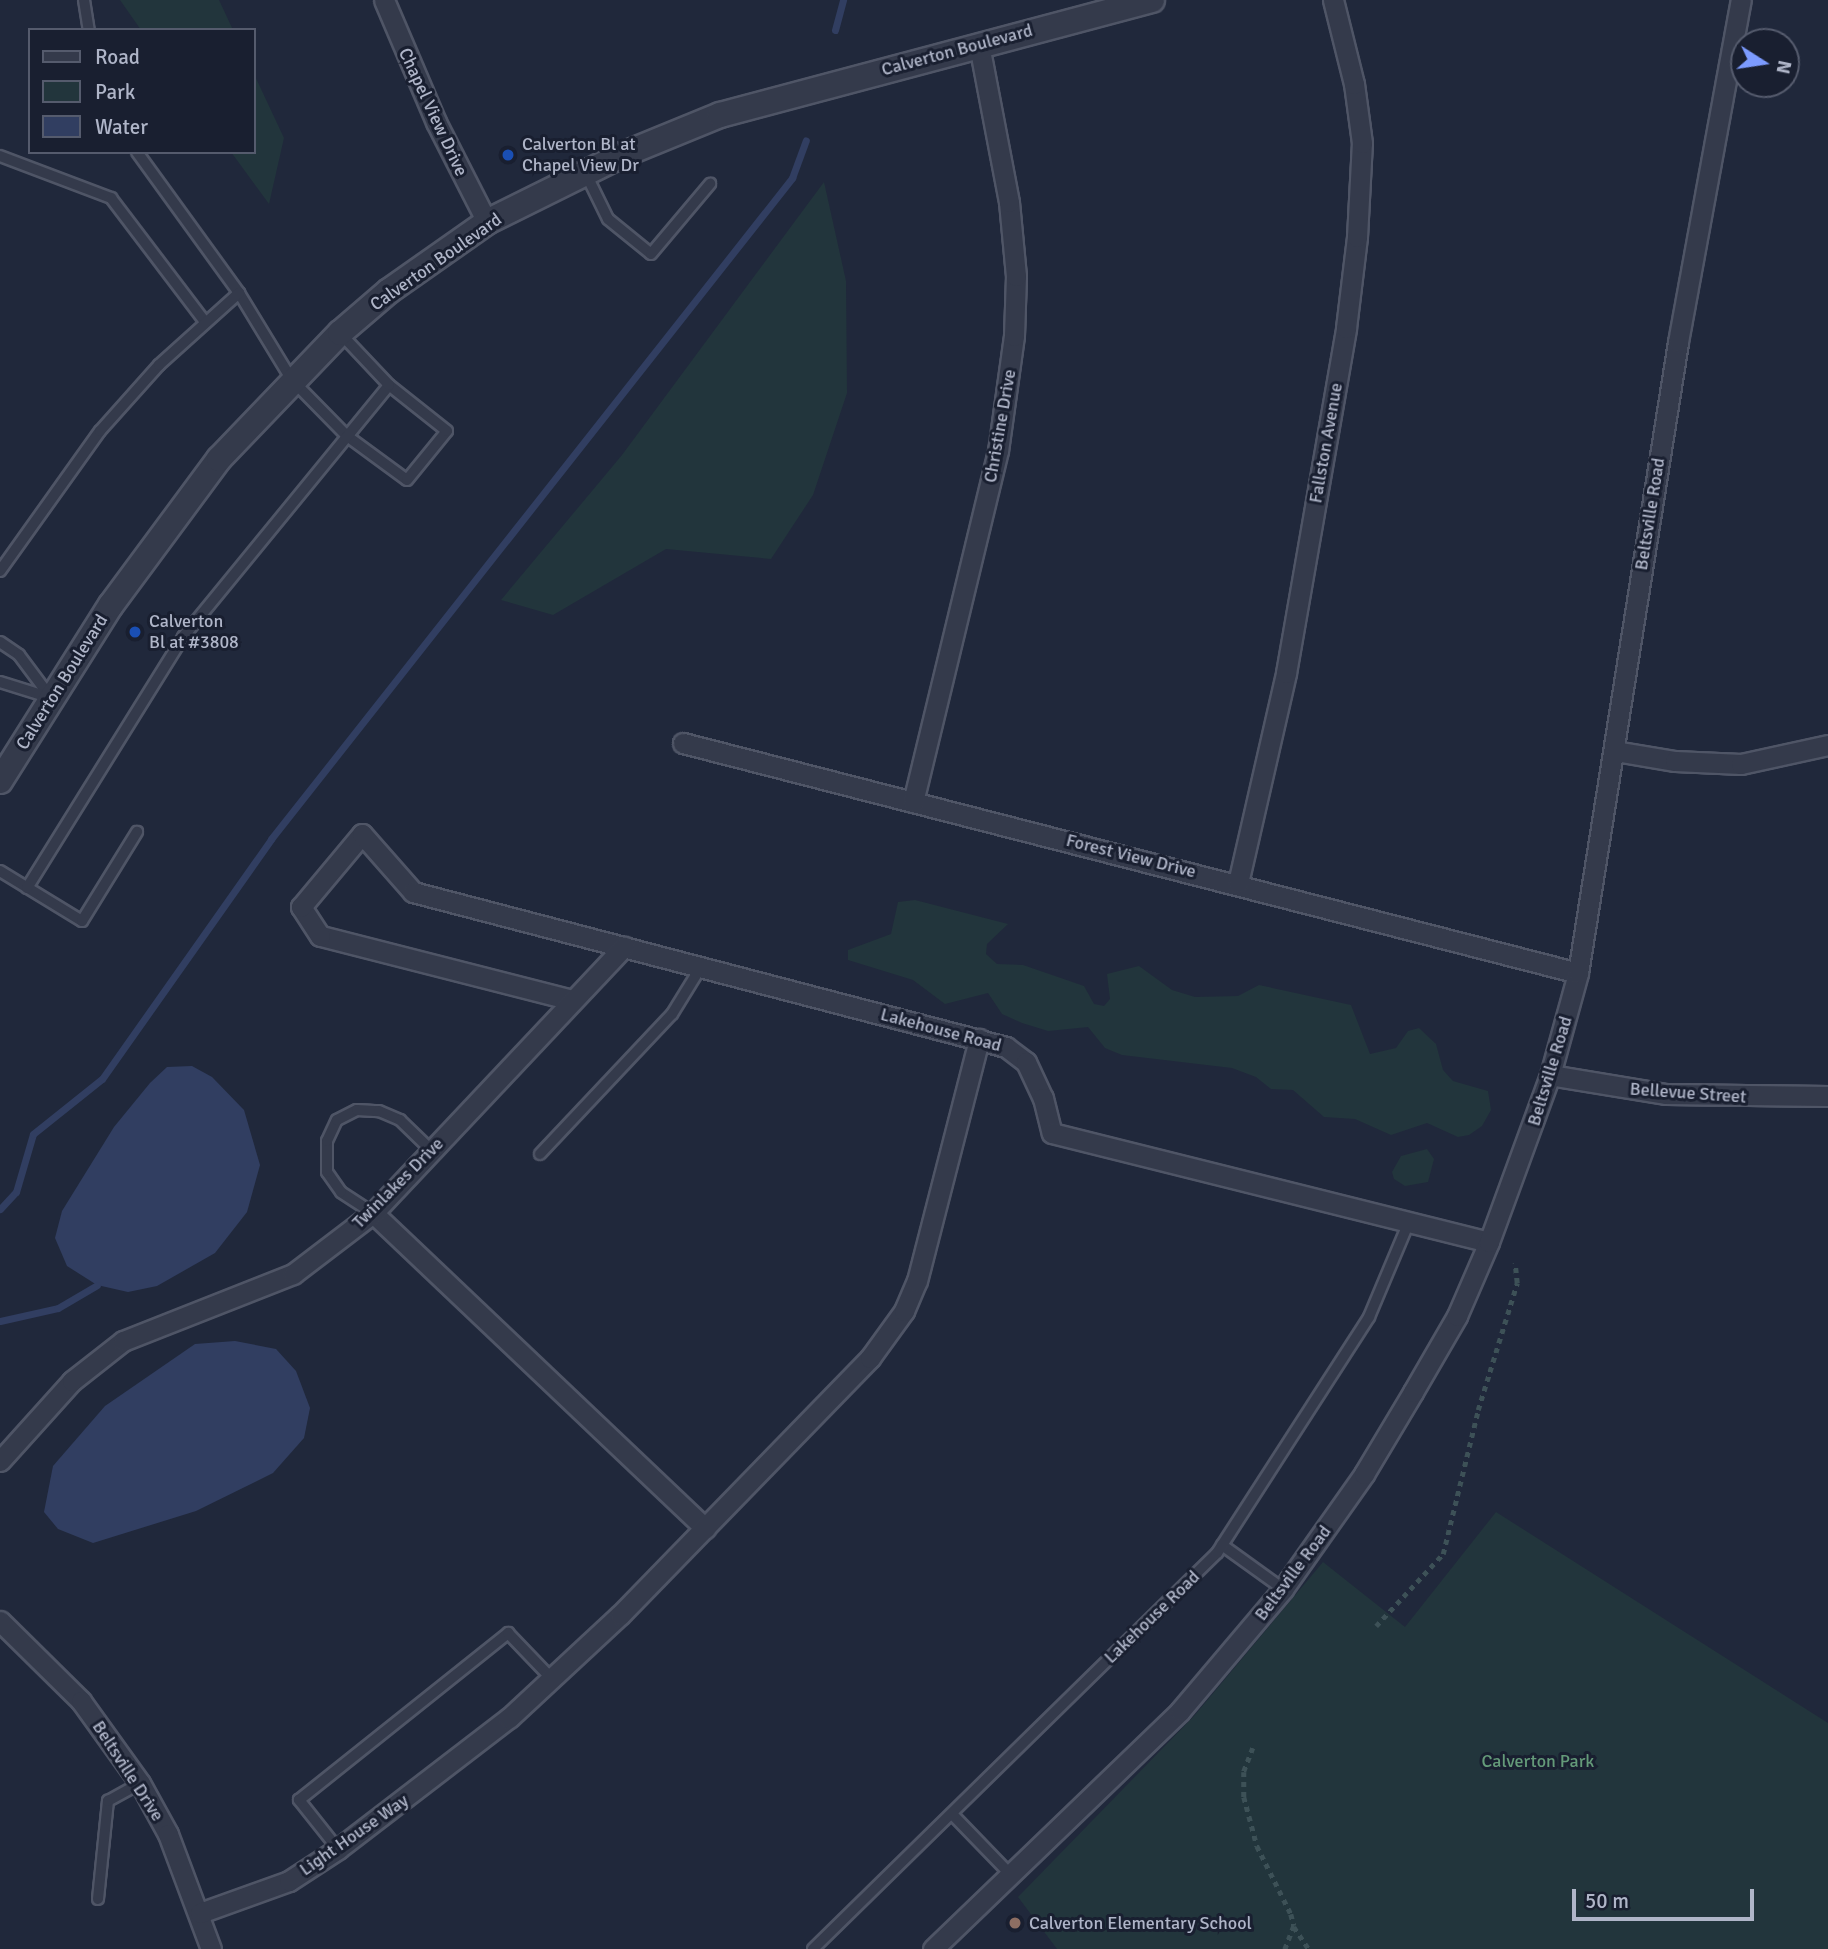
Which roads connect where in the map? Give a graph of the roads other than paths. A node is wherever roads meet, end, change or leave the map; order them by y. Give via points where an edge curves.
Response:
1 (84, 0) edge
2 (384, 0) edge
3 (1152, 0) edge
4 (1333, 0) edge
5 (1741, 0) edge
6 (89, 28) edge
7 (979, 44) junction
8 (138, 154) edge
9 (0, 156) edge
10 (585, 172) junction
11 (710, 184) dead end
12 (487, 222) junction
13 (239, 293) junction
14 (205, 322) junction
15 (340, 333) junction
16 (292, 380) junction
17 (389, 385) junction
18 (347, 436) junction
19 (0, 571) edge
20 (0, 642) edge
21 (0, 682) edge
22 (52, 699) junction
23 (683, 743) dead end
24 (1828, 745) edge
25 (1615, 751) junction
26 (0, 781) edge
27 (913, 802) junction
28 (136, 832) dead end
29 (0, 872) edge
30 (1238, 883) junction
31 (27, 888) junction
32 (624, 947) junction
33 (701, 966) junction
34 (1578, 973) junction
35 (572, 1000) junction
36 (979, 1039) junction
37 (1550, 1075) junction
38 (1828, 1096) edge
39 (431, 1150) junction
40 (540, 1154) dead end
41 (373, 1213) junction
42 (1409, 1222) junction
43 (1489, 1242) junction
44 (0, 1461) edge
45 (705, 1528) junction
46 (1222, 1545) junction
47 (1283, 1589) junction
48 (0, 1621) edge
49 (553, 1681) junction
50 (140, 1783) junction
51 (951, 1814) junction
52 (338, 1849) junction
53 (1011, 1875) junction
54 (98, 1899) dead end
55 (201, 1913) junction
56 (211, 1949) edge
57 (813, 1949) edge
58 (933, 1949) edge

1 - 6 lane
2 - 12 street, Chapel View Drive via 436,122
3 - 7 street, Calverton Boulevard
4 - 30 street, Fallston Avenue via 1354,83 1362,143 1357,237 1346,328 1286,673
5 - 25 street, Beltsville Road via 1678,342
7 - 10 street, Calverton Boulevard via 720,114
7 - 27 street, Christine Drive via 1009,202 1016,276 1014,336 998,451
8 - 13 lane
9 - 14 lane via 111,198
10 - 11 lane via 608,219 651,254
10 - 12 street, Calverton Boulevard
12 - 15 street, Calverton Boulevard via 389,291
13 - 14 lane
13 - 16 lane
14 - 19 lane via 100,431
15 - 16 street, Calverton Boulevard
15 - 17 lane
16 - 18 lane
16 - 22 street, Calverton Boulevard via 219,459 163,530
17 - 18 lane
17 - 18 lane via 447,431 407,480
18 - 31 lane via 183,637
20 - 22 lane via 19,655
21 - 22 lane
22 - 26 street, Calverton Boulevard
23 - 27 street, Forest View Drive
24 - 25 street via 1741,764 1675,761
25 - 34 street, Beltsville Road
27 - 30 street, Forest View Drive
28 - 31 lane via 82,921
29 - 31 lane
30 - 34 street, Forest View Drive
32 - 33 street, Lakehouse Road
32 - 35 street, Twinlakes Drive
32 - 35 street, Lakehouse Road via 413,892 362,834 301,907 320,936
33 - 36 street, Lakehouse Road
33 - 40 lane via 672,1014
34 - 37 street, Beltsville Road
35 - 39 street, Twinlakes Drive
36 - 42 street, Lakehouse Road via 1006,1047 1026,1062 1043,1098 1052,1133
36 - 45 street, Light House Way via 917,1281 904,1311 870,1358
37 - 38 street, Bellevue Street via 1666,1094
37 - 43 street, Beltsville Road
39 - 41 street, Twinlakes Drive
39 - 41 lane via 400,1120 379,1111 357,1110 337,1120 327,1142 327,1172 341,1192
41 - 44 street, Twinlakes Drive via 293,1274 123,1340 72,1381
41 - 45 street
42 - 43 street, Lakehouse Road
42 - 46 lane, Lakehouse Road via 1369,1317
43 - 47 street, Beltsville Road via 1457,1316 1364,1475
45 - 49 street, Light House Way
46 - 47 lane
46 - 51 lane, Lakehouse Road
47 - 53 street, Beltsville Road via 1180,1711
48 - 50 street, Beltsville Drive via 81,1701
49 - 52 street, Light House Way
49 - 52 lane via 508,1633 299,1800
50 - 54 lane via 108,1801
50 - 55 street, Beltsville Drive
51 - 53 lane
51 - 57 lane, Lakehouse Road
52 - 55 street, Light House Way via 289,1881
53 - 58 street, Beltsville Road
55 - 56 street, Beltsville Drive

